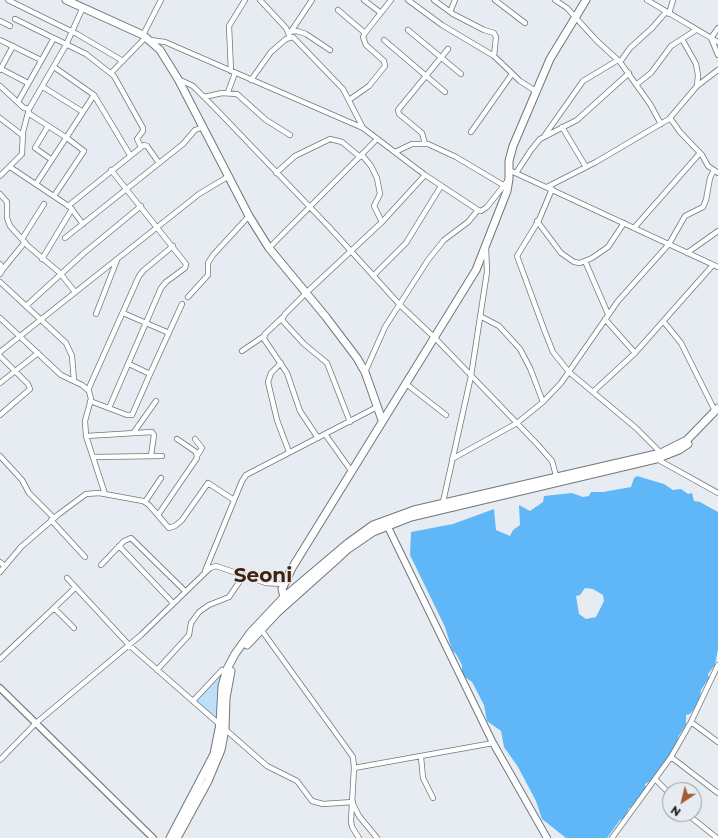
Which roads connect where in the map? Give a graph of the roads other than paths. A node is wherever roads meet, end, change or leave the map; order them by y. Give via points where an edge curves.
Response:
1 (8, 0) edge
2 (66, 0) edge
3 (161, 0) edge
4 (245, 0) edge
5 (260, 0) edge
6 (312, 0) edge
7 (364, 0) edge
8 (391, 0) edge
9 (408, 0) edge
10 (434, 0) edge
11 (495, 0) edge
12 (555, 0) edge
13 (586, 0) edge
14 (647, 0) edge
15 (672, 0) edge
16 (454, 1) edge
17 (83, 7) junction
18 (338, 10) dead end
19 (450, 12) junction
20 (380, 13) junction
21 (667, 13) junction
22 (576, 17) junction
23 (15, 19) dead end
24 (0, 21) edge
25 (525, 23) dead end
26 (10, 26) dead end
27 (718, 28) edge
28 (408, 30) dead end
29 (696, 30) junction
30 (290, 31) junction
31 (73, 32) junction
32 (365, 32) junction
33 (146, 37) junction
34 (290, 37) junction
35 (54, 38) junction
36 (711, 38) junction
37 (682, 39) junction
38 (0, 40) edge
39 (384, 40) dead end
40 (718, 42) edge
41 (66, 45) junction
42 (13, 46) junction
43 (448, 49) dead end
44 (330, 50) dead end
45 (718, 55) edge
46 (494, 56) junction
47 (441, 57) junction
48 (41, 60) junction
49 (123, 61) junction
50 (619, 61) junction
51 (54, 67) junction
52 (0, 70) edge
53 (718, 70) edge
54 (233, 72) junction
55 (111, 73) junction
56 (628, 73) junction
57 (461, 74) dead end
58 (512, 74) junction
59 (426, 76) junction
60 (178, 78) junction
61 (251, 80) junction
62 (28, 83) junction
63 (637, 84) junction
64 (0, 86) edge
65 (697, 86) junction
66 (43, 87) junction
67 (228, 92) junction
68 (445, 92) dead end
69 (537, 92) junction
70 (94, 95) junction
71 (204, 97) junction
72 (350, 100) junction
73 (18, 102) junction
74 (29, 111) junction
75 (83, 112) junction
76 (670, 118) junction
77 (0, 119) edge
78 (661, 124) junction
79 (48, 126) junction
80 (562, 127) junction
81 (203, 128) junction
82 (363, 128) junction
83 (471, 132) dead end
84 (290, 135) dead end
85 (22, 136) junction
86 (543, 137) junction
87 (67, 138) junction
88 (378, 139) junction
89 (425, 144) junction
90 (141, 147) junction
91 (395, 152) junction
92 (700, 153) junction
93 (130, 155) junction
94 (361, 156) junction
95 (52, 160) junction
96 (159, 163) junction
97 (10, 166) junction
98 (586, 167) junction
99 (111, 170) junction
100 (509, 170) junction
101 (716, 172) edge
102 (276, 173) junction
103 (516, 173) junction
104 (425, 175) junction
105 (0, 176) edge
106 (229, 176) junction
107 (506, 182) junction
108 (36, 184) junction
109 (441, 186) junction
110 (126, 188) junction
111 (549, 188) junction
112 (0, 194) edge
113 (54, 196) junction
114 (44, 204) dead end
115 (141, 206) junction
116 (70, 207) junction
117 (310, 208) junction
118 (478, 210) junction
119 (249, 216) junction
120 (537, 221) junction
121 (382, 222) junction
122 (624, 223) junction
123 (83, 224) junction
124 (157, 227) junction
125 (634, 228) junction
126 (718, 231) edge
127 (65, 238) dead end
128 (23, 241) junction
129 (669, 244) junction
130 (173, 246) junction
131 (486, 247) junction
132 (269, 248) junction
133 (350, 253) junction
134 (687, 253) junction
135 (117, 258) junction
136 (42, 259) junction
137 (585, 261) junction
138 (713, 265) junction
139 (1, 266) edge
140 (718, 267) edge
141 (0, 274) edge
142 (61, 274) junction
143 (373, 276) junction
144 (0, 282) edge
145 (75, 292) junction
146 (306, 293) junction
147 (188, 297) dead end
148 (182, 304) dead end
149 (400, 305) junction
150 (26, 306) junction
151 (123, 312) junction
152 (96, 314) dead end
153 (608, 314) junction
154 (480, 316) junction
155 (0, 318) edge
156 (282, 318) junction
157 (605, 319) junction
158 (40, 320) junction
159 (147, 322) junction
160 (664, 322) junction
161 (169, 333) junction
162 (20, 336) junction
163 (264, 336) junction
164 (435, 338) junction
165 (242, 351) dead end
166 (0, 352) edge
167 (38, 353) junction
168 (635, 353) junction
169 (0, 356) edge
170 (281, 363) junction
171 (129, 364) junction
172 (15, 372) junction
173 (365, 372) junction
174 (569, 372) junction
175 (150, 374) junction
176 (471, 376) junction
177 (74, 381) junction
178 (0, 383) edge
179 (405, 383) junction
180 (88, 390) junction
181 (594, 391) junction
182 (90, 401) junction
183 (156, 401) dead end
184 (543, 402) junction
185 (377, 407) junction
186 (109, 408) junction
187 (717, 411) edge
188 (0, 415) edge
189 (446, 415) dead end
190 (382, 420) junction
191 (350, 422) junction
192 (516, 423) junction
193 (134, 432) junction
194 (325, 434) junction
195 (86, 436) junction
196 (318, 438) junction
197 (177, 439) dead end
198 (195, 439) dead end
199 (289, 452) junction
200 (0, 456) edge
201 (151, 456) junction
202 (162, 456) dead end
203 (197, 456) junction
204 (659, 456) junction
205 (94, 457) junction
206 (452, 459) junction
207 (2, 463) edge
208 (352, 472) junction
209 (161, 478) dead end
210 (557, 480) junction
211 (718, 493) edge
212 (105, 494) junction
213 (234, 500) junction
214 (145, 502) junction
215 (443, 502) junction
216 (158, 515) junction
217 (52, 519) junction
218 (385, 523) junction
219 (119, 546) junction
220 (85, 557) dead end
221 (0, 562) edge
222 (101, 564) dead end
223 (5, 566) junction
224 (0, 572) edge
225 (204, 573) junction
226 (244, 575) junction
227 (67, 578) dead end
228 (283, 584) junction
229 (75, 588) junction
230 (185, 591) junction
231 (285, 601) junction
232 (174, 603) junction
233 (54, 608) junction
234 (259, 627) junction
235 (74, 628) dead end
236 (129, 645) junction
237 (0, 659) edge
238 (718, 665) edge
239 (157, 670) junction
240 (222, 670) dead end
241 (0, 688) edge
242 (193, 702) junction
243 (691, 722) junction
244 (36, 723) junction
245 (222, 726) junction
246 (718, 742) edge
247 (493, 743) junction
248 (421, 757) junction
249 (671, 757) junction
250 (0, 760) edge
251 (354, 768) junction
252 (656, 780) junction
253 (662, 786) edge
254 (718, 793) edge
255 (434, 798) dead end
256 (353, 803) junction
257 (697, 822) edge
258 (153, 838) edge
259 (170, 838) edge
260 (177, 838) edge
261 (359, 838) edge
262 (377, 838) edge
263 (547, 838) edge
264 (612, 838) edge
265 (717, 838) edge

1 - 31 street
2 - 17 main road
3 - 33 street
4 - 54 street via 229,26
5 - 30 street
6 - 30 street
7 - 20 street
8 - 20 street
9 - 46 street via 442,25
10 - 19 street
11 - 25 street
12 - 22 street
13 - 22 main road
14 - 21 street
15 - 21 street
16 - 19 street
17 - 31 street
17 - 33 main road
18 - 32 street
19 - 46 street via 494,33
20 - 32 street
21 - 29 street
21 - 50 street
22 - 50 street
22 - 69 main road via 550,59
23 - 35 street
24 - 26 street
27 - 36 street
28 - 47 street
29 - 36 street
29 - 37 street
30 - 34 street
30 - 44 street via 306,34
31 - 41 street
31 - 49 street
32 - 72 street via 365,44 385,64 369,86
33 - 49 street
33 - 54 street via 165,42
33 - 60 main road via 160,50
34 - 61 street via 272,52
34 - 72 street via 293,37 340,85
35 - 41 street
35 - 48 street
36 - 40 street
36 - 45 street
37 - 63 street via 670,46 651,73
37 - 65 street via 696,64
38 - 42 street
39 - 59 street
41 - 51 street
41 - 55 street via 86,54
42 - 48 street
42 - 52 street
43 - 47 street
46 - 58 street
47 - 57 street
47 - 59 street
48 - 62 street
49 - 55 street
50 - 56 street
50 - 86 street via 590,76 580,85
51 - 66 street
51 - 70 street
52 - 62 street
53 - 65 street
54 - 61 street
54 - 67 street
55 - 90 street via 118,81 143,128 137,139
56 - 63 street
56 - 80 street via 576,120
58 - 69 street
58 - 83 street
59 - 68 street
59 - 89 street via 398,110 399,114 422,133
60 - 71 street via 193,86
60 - 81 main road
61 - 82 street
62 - 73 street
63 - 78 street
64 - 73 street
65 - 76 street
66 - 74 street
66 - 75 street
67 - 71 street
67 - 84 street via 240,96 266,120
69 - 100 main road via 513,146
70 - 75 street
70 - 93 street
71 - 102 street
72 - 82 street
73 - 74 street
74 - 79 street
74 - 85 street
75 - 87 street
76 - 78 street
76 - 92 street
77 - 85 street
78 - 98 street
79 - 87 street
79 - 95 street via 35,148
80 - 86 street
80 - 98 street
81 - 96 street via 195,130
81 - 106 main road
82 - 88 street
85 - 97 street via 23,151
86 - 103 street
87 - 95 street
87 - 113 street via 82,148 83,152
88 - 91 street
88 - 94 street
89 - 91 street via 412,144
89 - 107 street
90 - 93 street
90 - 96 street via 148,146
91 - 104 street
92 - 101 street via 706,164
92 - 125 street
93 - 99 street
94 - 102 street via 342,142 330,139 295,156
94 - 117 street
94 - 121 street via 371,166 377,178 380,194 374,206
95 - 108 street
96 - 110 street
97 - 105 street
97 - 108 street
98 - 111 street
99 - 110 street
99 - 116 street
100 - 103 street
100 - 107 main road
101 - 129 street via 710,178 705,204 685,216
102 - 117 street
103 - 111 street
104 - 109 street
104 - 121 street
106 - 119 main road
106 - 124 street via 199,194
107 - 118 street via 487,208
107 - 131 main road
108 - 113 street
109 - 118 street
109 - 143 street via 406,243
110 - 115 street
110 - 123 street
111 - 120 street
111 - 122 street
112 - 128 street via 7,202 8,222
113 - 116 street
114 - 128 street
115 - 124 street
115 - 142 street
116 - 123 street
116 - 136 street
117 - 132 street
117 - 133 street
118 - 149 street via 468,222 437,247
119 - 132 main road
119 - 147 street via 213,255 208,263 208,275
120 - 137 street via 565,256 577,263
120 - 174 street via 518,252 518,261 553,352
121 - 133 street
122 - 125 street
122 - 137 street via 608,247
123 - 127 street
124 - 130 street
124 - 135 street
125 - 129 street
126 - 134 street
128 - 136 street
128 - 139 street
129 - 134 street
129 - 153 street via 636,278
130 - 151 street via 142,272
130 - 159 street via 186,266 163,285
131 - 154 street via 488,272
131 - 164 main road via 476,270
132 - 146 main road
133 - 143 street
133 - 146 street
134 - 138 street
135 - 145 street
135 - 152 street
136 - 142 street
137 - 153 street
138 - 140 street
138 - 160 street
139 - 141 street
142 - 145 street
142 - 150 street
143 - 149 street
144 - 150 street
145 - 158 street
146 - 156 street
146 - 173 main road via 343,339
148 - 161 street
149 - 164 street
149 - 173 street via 380,336
150 - 158 street
151 - 159 street
151 - 180 street
153 - 157 street
154 - 176 street
154 - 184 street via 499,326 517,345 527,360
155 - 162 street
156 - 163 street
156 - 191 street via 288,328 327,363
157 - 168 street
157 - 174 street
158 - 162 street
158 - 177 street via 69,347
159 - 161 street
159 - 171 street
160 - 168 street
160 - 187 street via 681,343
161 - 175 street
162 - 166 street
162 - 167 street
163 - 165 street
163 - 170 street
164 - 176 street
164 - 179 main road
167 - 172 street
167 - 177 street via 61,375
168 - 181 street
169 - 172 street
170 - 196 street via 300,411
170 - 199 street via 271,373 268,382 277,420
171 - 175 street
171 - 186 street
172 - 178 street
172 - 188 street via 30,389
173 - 185 main road
174 - 181 street
174 - 184 street
175 - 186 street via 132,415
176 - 192 street
176 - 206 street
177 - 180 street
179 - 189 street
179 - 190 main road
180 - 182 street
181 - 204 street
182 - 186 street
182 - 195 street via 84,421
183 - 193 street
184 - 192 street
185 - 190 main road
185 - 191 street
187 - 204 main road via 686,446
190 - 208 main road
191 - 194 street
192 - 206 street
192 - 210 street via 552,461
193 - 195 street
193 - 201 street via 154,433
194 - 196 street
194 - 208 street
195 - 205 street
196 - 199 street
197 - 203 street via 196,452
198 - 203 street via 202,448
199 - 213 street via 246,475
200 - 207 street
201 - 202 street
201 - 205 street
203 - 216 street via 196,462
204 - 210 main road
204 - 211 street
205 - 212 street
206 - 215 street
207 - 217 street via 22,480 29,493
208 - 228 main road
209 - 214 street
210 - 215 main road
210 - 218 main road
212 - 214 street
212 - 217 street via 86,494
213 - 216 street via 208,483 175,526 170,528
213 - 225 street
214 - 216 street
215 - 218 main road
217 - 220 street
217 - 223 street via 21,547
218 - 231 main road via 373,525 348,542
218 - 247 main road
219 - 222 street
219 - 230 street via 127,539 133,540
219 - 232 street
221 - 223 street
223 - 224 street
225 - 226 street via 216,566
225 - 230 street
226 - 228 street via 270,584
226 - 239 street via 229,596 199,612 191,623 189,635
227 - 229 street
228 - 231 main road
229 - 233 street
229 - 236 street
230 - 232 street
231 - 234 main road
232 - 236 street
233 - 235 street
233 - 237 street
234 - 245 main road via 242,650 231,672
234 - 251 street via 349,750
236 - 239 street
236 - 244 street
238 - 243 street
239 - 242 street
240 - 242 street
241 - 244 street
242 - 245 street
243 - 246 street
243 - 249 street
244 - 250 street
244 - 258 street
245 - 256 street via 267,766 297,781 312,801 323,804
245 - 259 main road via 208,767
245 - 260 main road via 221,750 217,762
247 - 248 street
247 - 263 main road
248 - 251 street
248 - 255 street via 423,778
249 - 252 street
249 - 254 street
251 - 256 street
252 - 253 street
252 - 264 street
256 - 261 street via 352,827
256 - 262 street via 359,816
257 - 265 street

